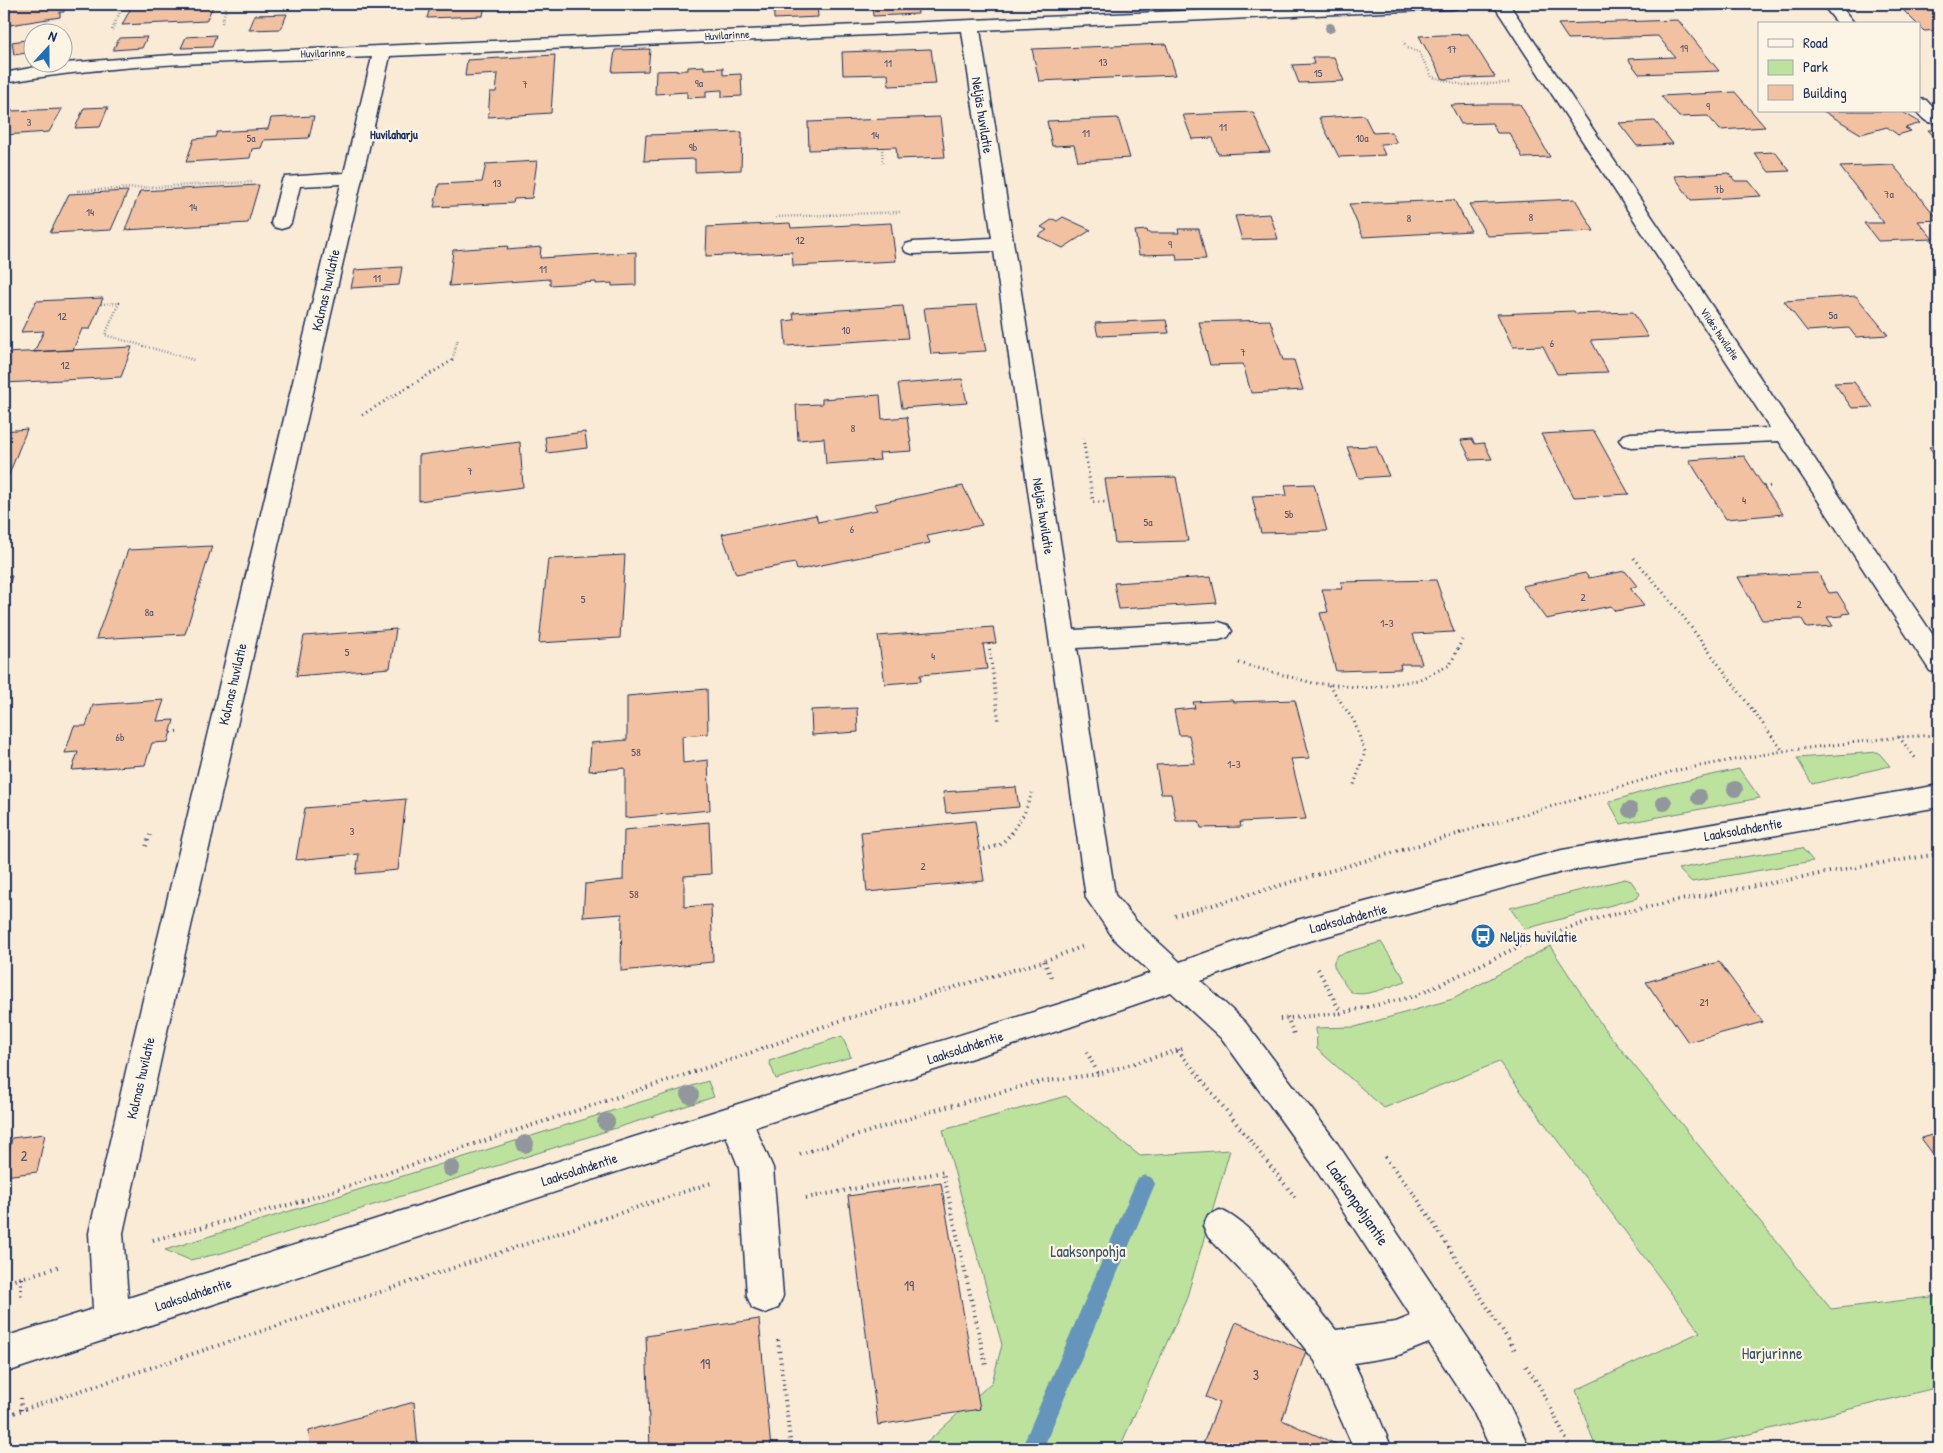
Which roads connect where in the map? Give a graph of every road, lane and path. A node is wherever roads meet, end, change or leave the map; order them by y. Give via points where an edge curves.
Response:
1 (1452, 4) edge
2 (1501, 4) edge
3 (1830, 4) edge
4 (45, 19) dead end
5 (45, 22) edge
6 (1846, 22) edge
7 (970, 24) junction
8 (1407, 48) dead end
9 (382, 51) junction
10 (4, 78) edge
11 (1552, 81) junction
12 (882, 147) dead end
13 (883, 165) dead end
14 (352, 178) junction
15 (292, 181) junction
16 (77, 191) dead end
17 (903, 212) dead end
18 (776, 217) dead end
19 (281, 223) dead end
20 (1003, 244) junction
21 (912, 248) dead end
22 (101, 304) dead end
23 (458, 339) dead end
24 (194, 360) dead end
25 (362, 415) dead end
26 (1786, 434) junction
27 (1083, 438) dead end
28 (1631, 440) dead end
29 (1108, 502) dead end
30 (1634, 558) dead end
31 (1219, 631) dead end
32 (1194, 632) junction
33 (1062, 640) junction
34 (1462, 640) dead end
35 (989, 644) dead end
36 (1939, 664) edge
37 (1328, 684) junction
38 (999, 723) dead end
39 (1939, 734) edge
40 (1783, 752) junction
41 (1353, 788) dead end
42 (1032, 793) dead end
43 (1939, 796) edge
44 (979, 851) dead end
45 (1939, 854) edge
46 (1125, 930) junction
47 (1316, 967) dead end
48 (1176, 978) junction
49 (1341, 1013) junction
50 (1234, 1031) junction
51 (1085, 1048) dead end
52 (1178, 1050) junction
53 (1098, 1074) junction
54 (735, 1119) junction
55 (756, 1168) junction
56 (1300, 1204) dead end
57 (759, 1206) junction
58 (1220, 1226) dead end
59 (106, 1252) junction
60 (4, 1283) edge
61 (765, 1296) joint
62 (112, 1320) junction
63 (1437, 1324) junction
64 (1328, 1350) junction
65 (4, 1355) edge
66 (986, 1366) dead end
67 (4, 1416) edge
68 (791, 1449) edge
69 (1373, 1449) edge
70 (1511, 1449) edge

1 - 7 street, Huvilarinne
2 - 11 street, Viides huvilatie
3 - 6 street
4 - 5 path
7 - 9 street, Huvilarinne
7 - 20 street, Neljäs huvilatie
8 - 11 path via 1419,52 1432,77 1463,85
9 - 10 street, Huvilarinne via 98,64
9 - 14 street, Kolmas huvilatie
11 - 26 street, Viides huvilatie
12 - 13 path
14 - 15 street
14 - 59 street, Kolmas huvilatie via 147,1049 106,1233
15 - 16 path
15 - 19 street
17 - 18 path
20 - 21 street
20 - 33 street, Neljäs huvilatie
22 - 24 path via 119,303 105,334
23 - 25 path via 453,360
26 - 28 street
26 - 36 street, Viides huvilatie
27 - 29 path via 1092,502
30 - 40 path via 1679,611
31 - 32 street
32 - 33 street
32 - 37 path via 1232,661 1313,683
33 - 46 street, Neljäs huvilatie via 1101,898
34 - 37 path via 1450,665 1418,680 1368,688
35 - 38 path
37 - 41 path via 1354,721 1365,752
39 - 40 path
40 - 46 path via 1678,770
42 - 44 path via 1015,828 1000,844
43 - 48 street, Laaksolahdentie via 1562,861 1297,932
45 - 49 path via 1832,871 1602,917 1532,940 1416,996
46 - 48 street, Neljäs huvilatie
46 - 59 path via 1044,961 836,1022 296,1203
47 - 49 path
48 - 50 street, Laaksonpohjantie
48 - 54 street, Laaksolahdentie
49 - 50 path via 1287,1017
50 - 52 path
50 - 63 street, Laaksonpohjantie via 1323,1151
51 - 53 path
52 - 53 path
52 - 56 path
53 - 55 path via 1034,1083 932,1111
54 - 55 street
54 - 62 street, Laaksolahdentie
55 - 57 street
55 - 67 path
57 - 61 street
57 - 66 path via 943,1172
58 - 64 street via 1289,1299
59 - 60 path
59 - 62 street, Kolmas huvilatie
61 - 68 path via 776,1326
62 - 65 street, Laaksolahdentie
63 - 64 street via 1396,1339
63 - 70 street, Laaksonpohjantie via 1485,1396
64 - 69 street

